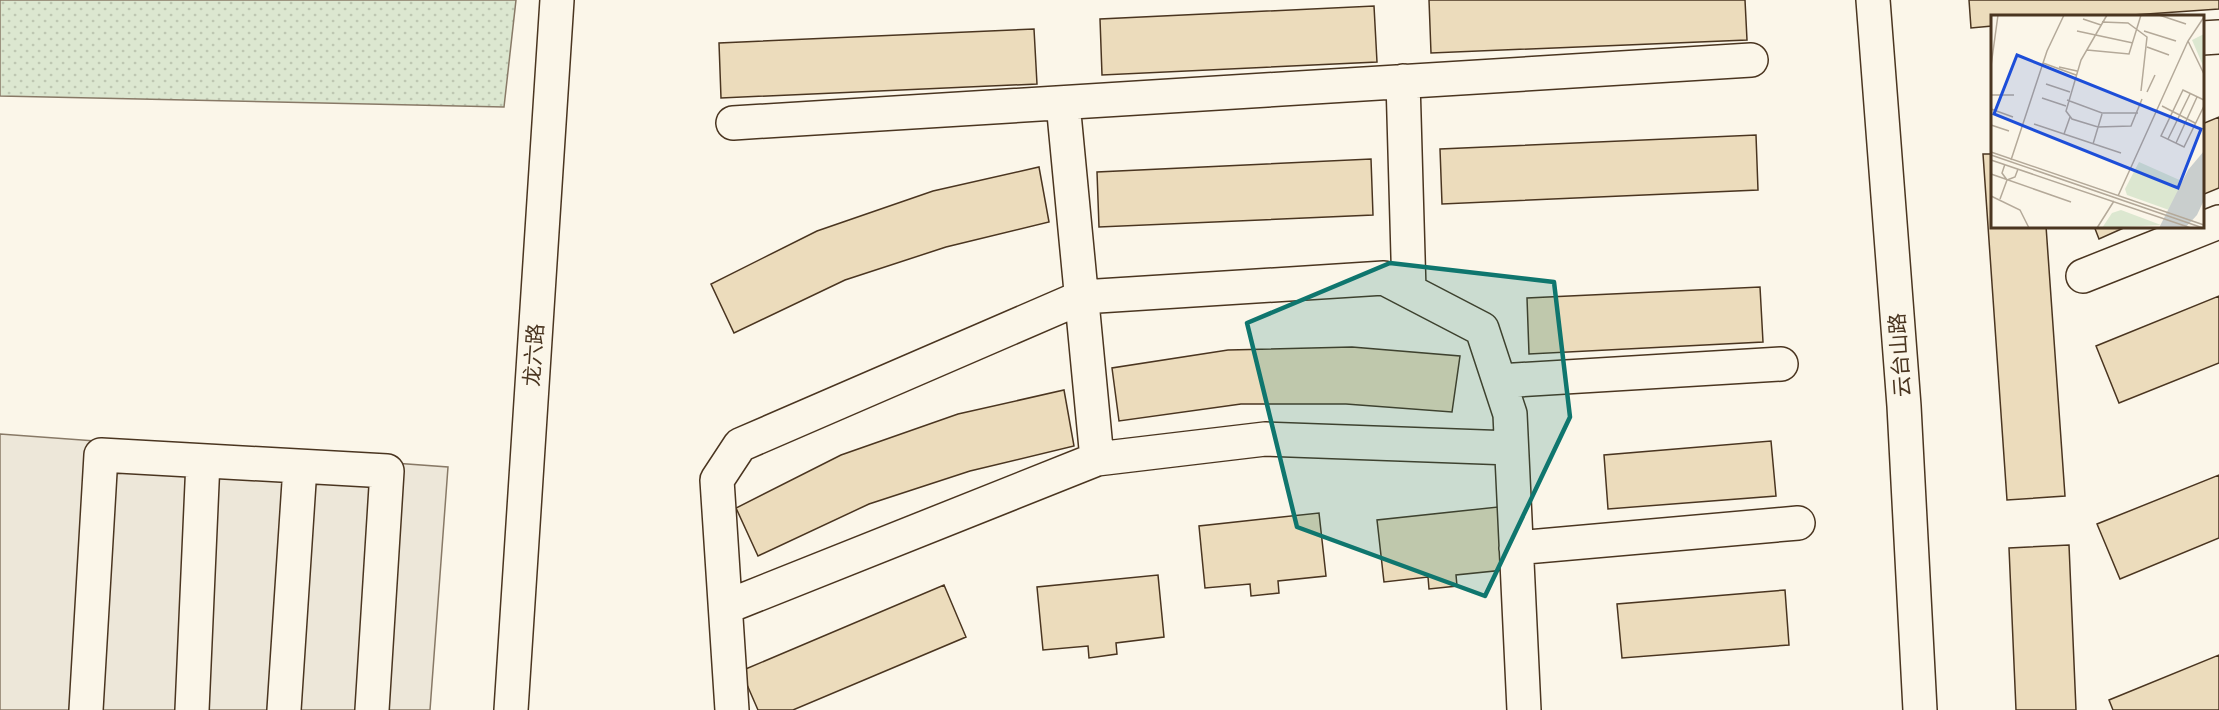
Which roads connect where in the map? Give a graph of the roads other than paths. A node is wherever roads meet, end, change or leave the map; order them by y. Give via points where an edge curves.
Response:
1 (557, 0) edge
2 (1873, 0) edge
3 (2219, 37) edge
4 (2204, 38) edge
5 (1751, 60) dead end
6 (1403, 81) junction
7 (1063, 103) junction
8 (733, 123) dead end
9 (2219, 222) edge
10 (2204, 228) edge
11 (2204, 228) edge
12 (2083, 276) dead end
13 (1409, 291) junction
14 (1082, 297) junction
15 (1781, 364) dead end
16 (1499, 381) junction
17 (1511, 448) junction
18 (1097, 459) junction
19 (203, 461) junction
20 (300, 466) junction
21 (1798, 523) dead end
22 (1516, 548) junction
23 (726, 607) junction
24 (86, 710) edge
25 (192, 710) edge
26 (284, 710) edge
27 (372, 710) edge
28 (511, 710) edge
29 (732, 710) edge
30 (1524, 710) edge
31 (1920, 710) edge

1 - 28 street, 龙六路
2 - 31 street, 云台山路 via 1904,406
3 - 4 street
5 - 6 street
6 - 7 street
6 - 13 street
7 - 8 street
7 - 14 street
9 - 10 street
11 - 12 street
13 - 14 street via 1384,278
13 - 16 street via 1482,329
14 - 18 street
14 - 23 street via 740,445 717,480
15 - 16 street
16 - 17 street via 1510,414
17 - 18 street via 1265,439
17 - 22 street
18 - 23 street
19 - 20 street
19 - 24 street via 101,455
19 - 25 street
20 - 26 street
20 - 27 street via 387,471
21 - 22 street
22 - 30 street
23 - 29 street

